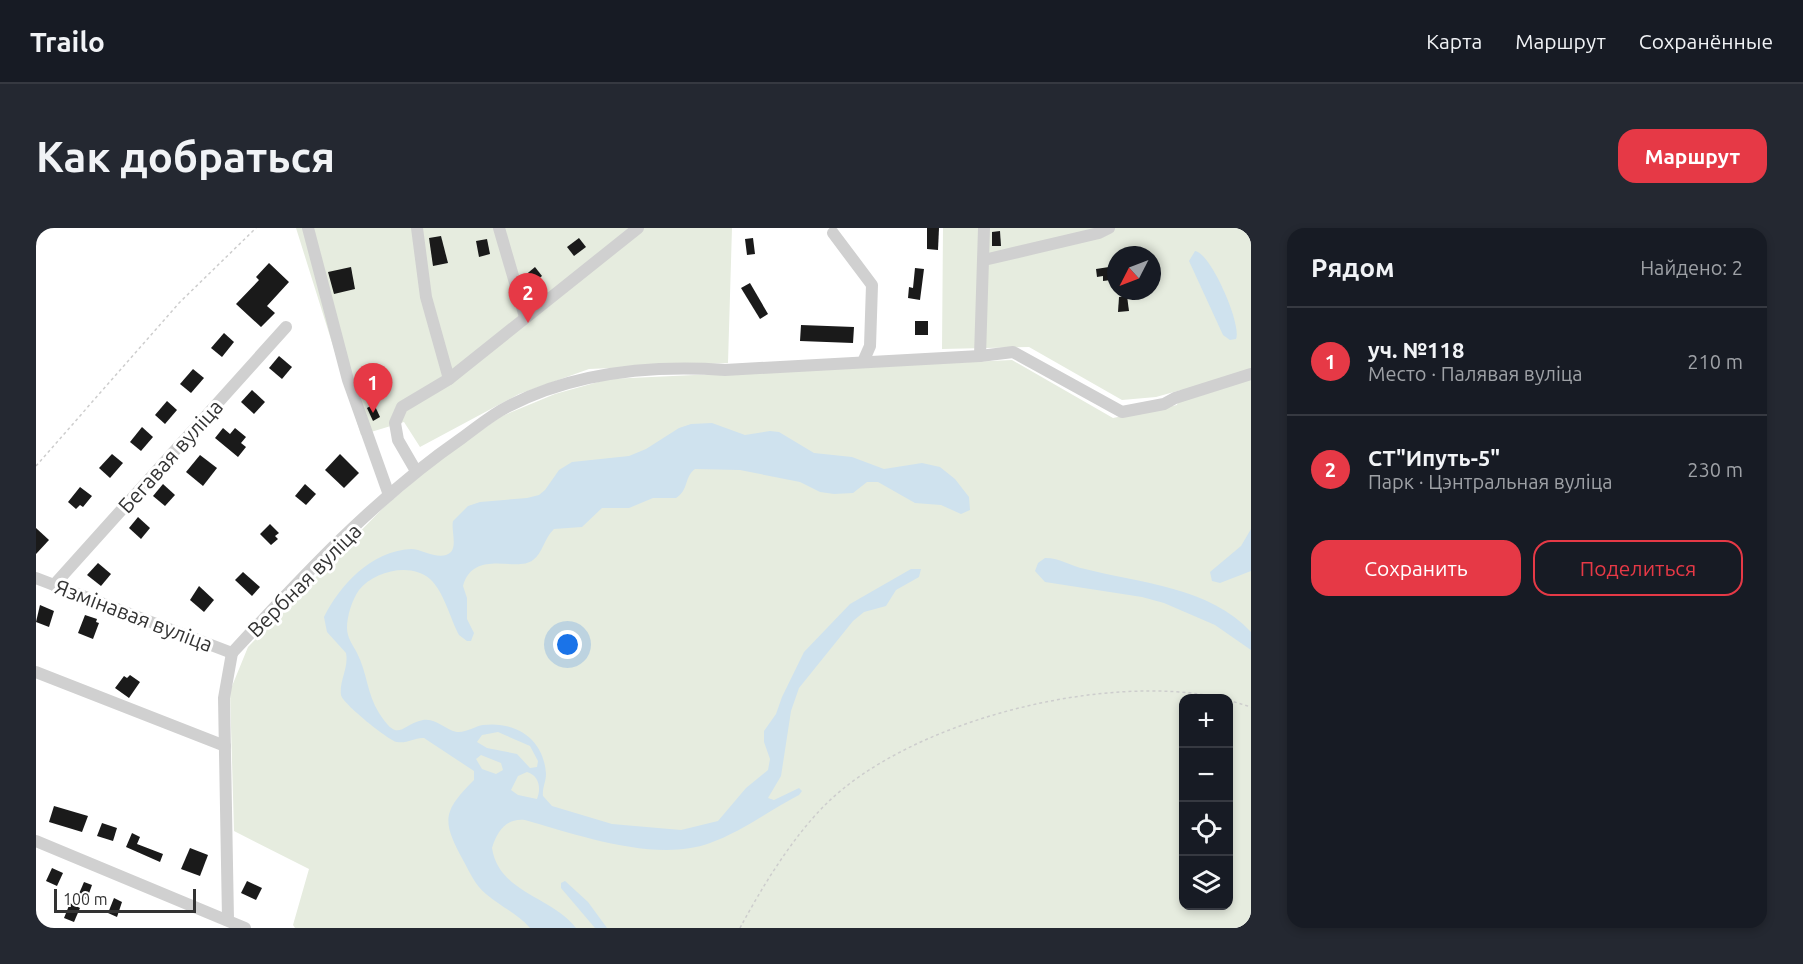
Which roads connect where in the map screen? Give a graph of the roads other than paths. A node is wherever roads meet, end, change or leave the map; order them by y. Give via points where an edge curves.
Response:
1 (308, 228) edge
2 (417, 228) edge
3 (499, 228) edge
4 (984, 228) edge
5 (1109, 228) edge
6 (631, 230) edge
7 (833, 233) dead end
8 (984, 260) junction
9 (525, 317) junction
10 (286, 327) dead end
11 (981, 356) junction
12 (863, 362) junction
13 (1251, 374) edge
14 (449, 379) junction
15 (416, 471) junction
16 (389, 495) junction
17 (36, 578) edge
18 (54, 585) junction
19 (232, 653) junction
20 (36, 672) edge
21 (225, 746) junction
22 (36, 841) edge
23 (228, 919) junction
24 (245, 928) edge

1 - 16 street via 348,380
2 - 14 street via 426,297
3 - 9 street
4 - 8 street
5 - 8 street
6 - 9 street
7 - 12 street via 872,285 870,346
8 - 11 street
9 - 14 street
10 - 18 street, Бегавая вуліца
11 - 12 street, Вербная вуліца
11 - 13 street, Вербная вуліца via 1013,352 1122,412 1164,404
12 - 15 street, Вербная вуліца via 725,370 625,370 598,376 507,407
14 - 15 street via 402,407 395,423 398,440
15 - 16 street, Вербная вуліца
16 - 19 street, Вербная вуліца via 305,574
17 - 18 street, Язмінавая вуліца
18 - 19 street, Язмінавая вуліца
19 - 21 street via 224,698
20 - 21 street
21 - 23 street
22 - 23 street
23 - 24 street

